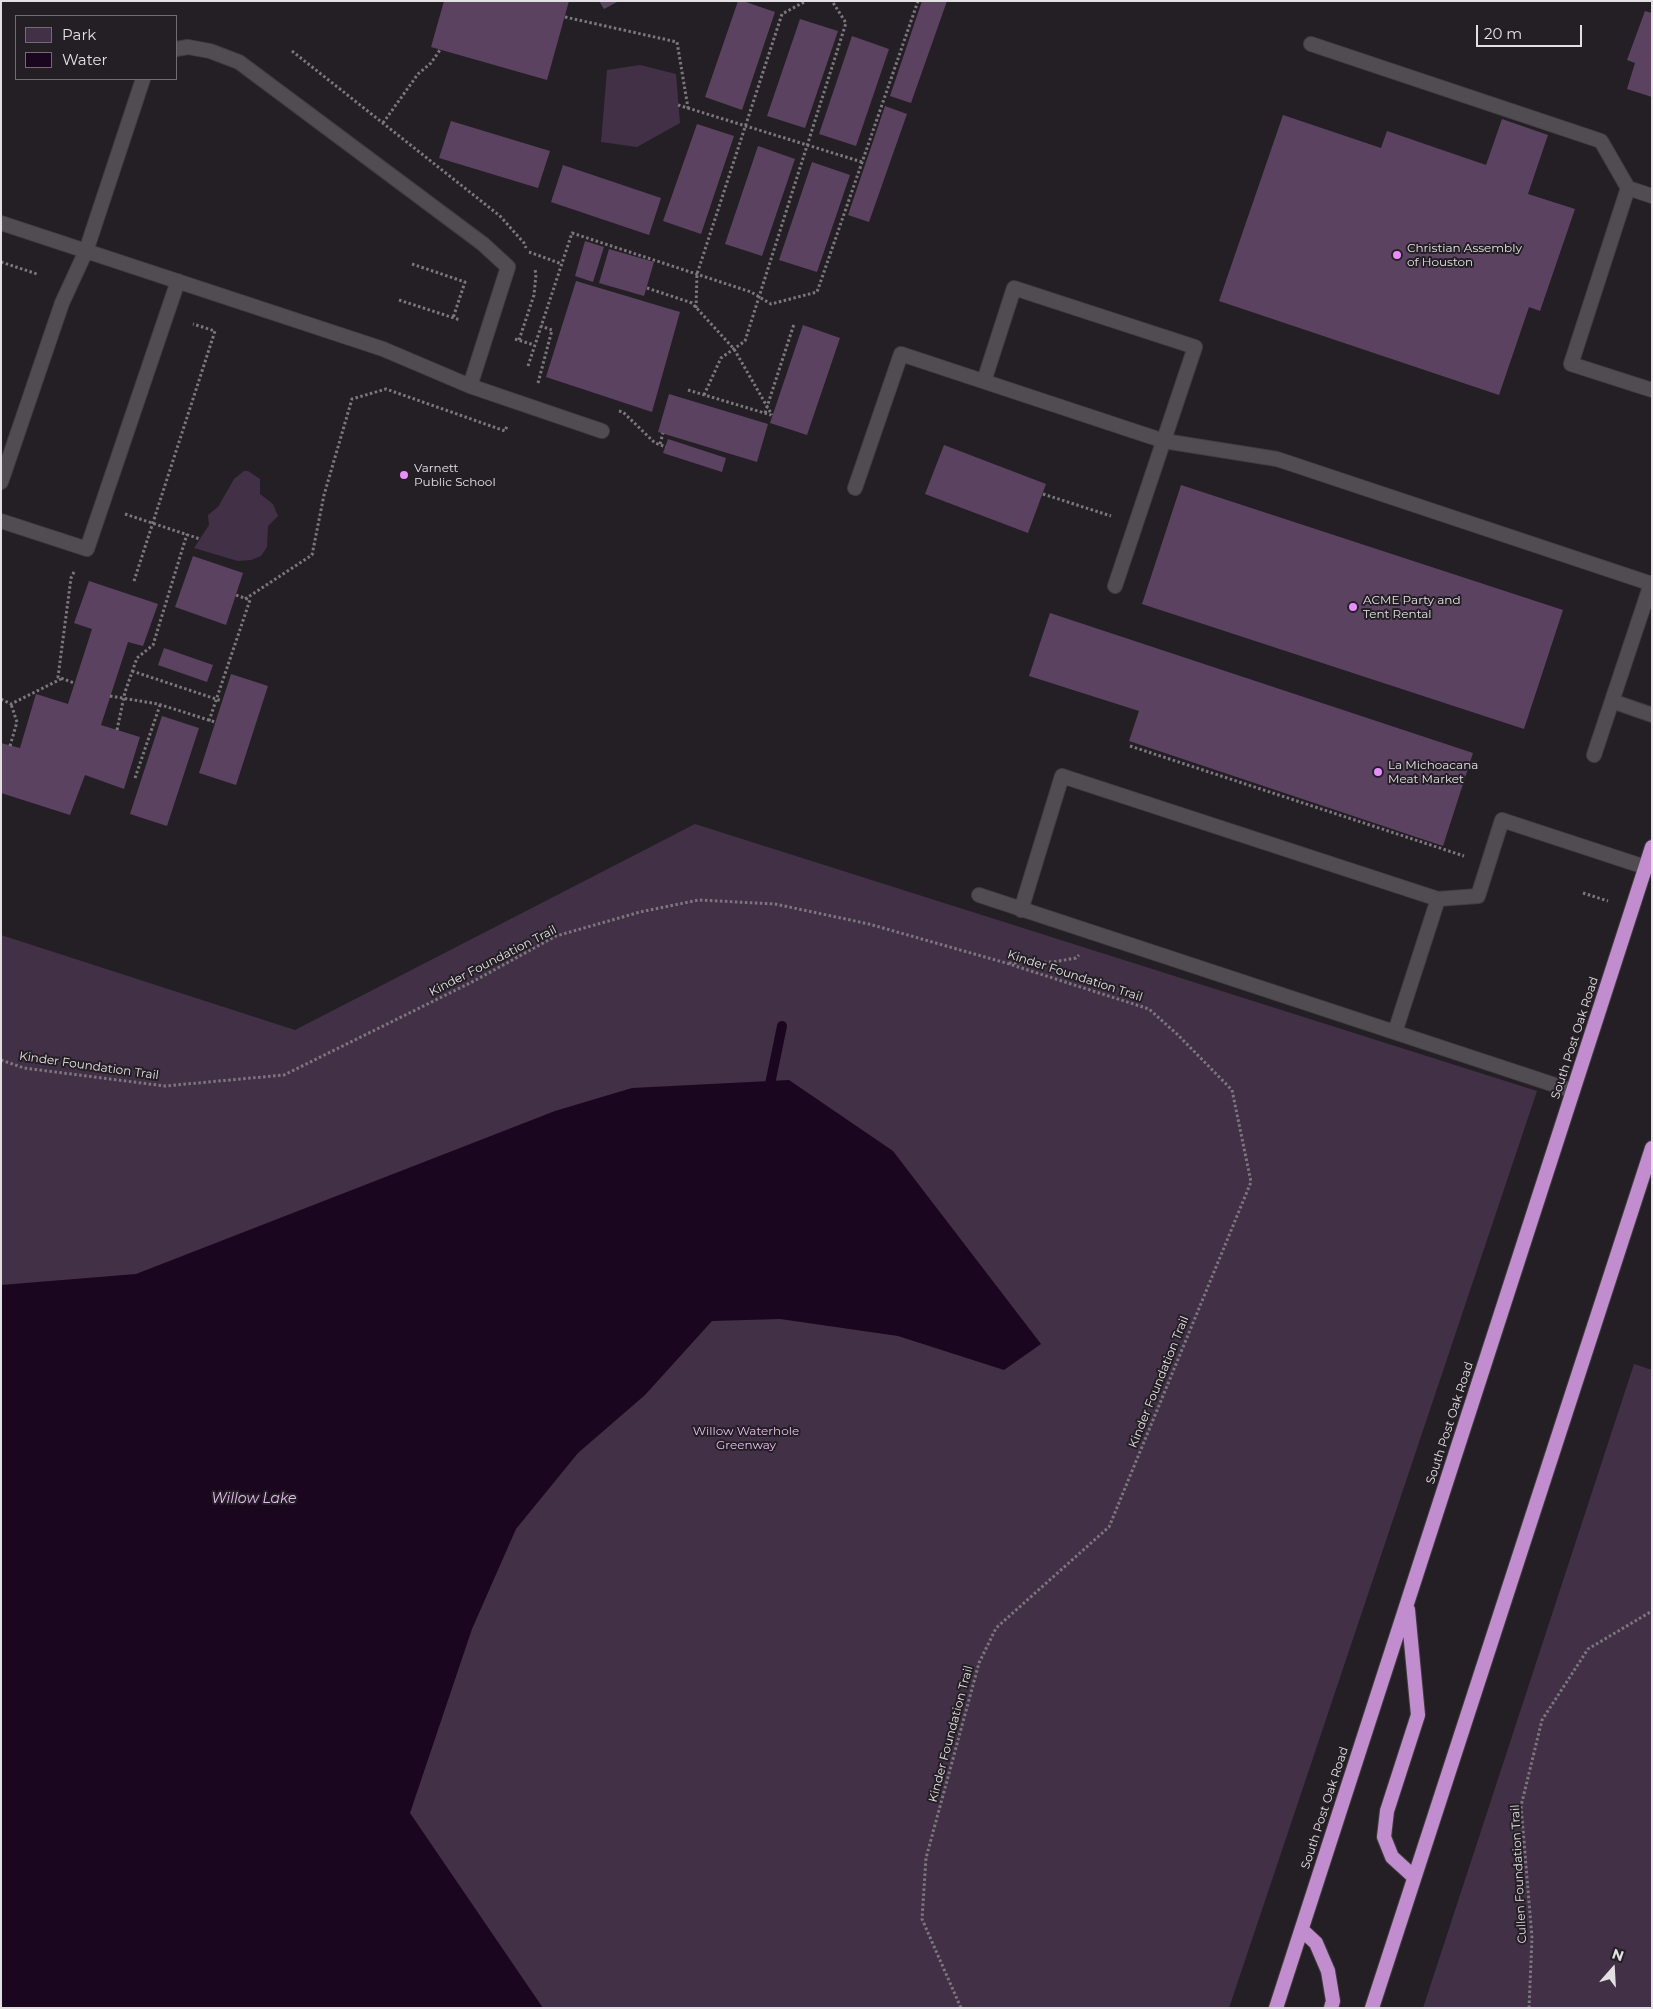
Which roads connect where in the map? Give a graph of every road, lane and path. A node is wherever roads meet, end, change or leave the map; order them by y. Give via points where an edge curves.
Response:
1 (806, 1) edge
2 (832, 1) edge
3 (918, 1) edge
4 (565, 17) dead end
5 (1311, 44) dead end
6 (178, 49) edge
7 (440, 50) dead end
8 (144, 80) edge
9 (678, 105) dead end
10 (688, 108) junction
11 (383, 124) dead end
12 (746, 126) junction
13 (807, 145) junction
14 (862, 162) junction
15 (1628, 188) junction
16 (1652, 196) edge
17 (1, 223) edge
18 (86, 251) junction
19 (528, 252) dead end
20 (1, 262) edge
21 (412, 264) dead end
22 (562, 264) junction
23 (38, 274) dead end
24 (697, 274) junction
25 (178, 281) junction
26 (647, 288) dead end
27 (759, 296) junction
28 (399, 300) dead end
29 (696, 308) junction
30 (453, 318) junction
31 (460, 320) dead end
32 (192, 324) dead end
33 (794, 324) dead end
34 (541, 326) junction
35 (515, 339) dead end
36 (534, 345) junction
37 (734, 349) junction
38 (528, 366) dead end
39 (984, 381) junction
40 (538, 384) dead end
41 (470, 386) junction
42 (688, 390) dead end
43 (1652, 390) edge
44 (704, 395) junction
45 (767, 407) junction
46 (613, 409) dead end
47 (765, 414) junction
48 (508, 423) dead end
49 (602, 431) dead end
50 (663, 433) dead end
51 (1164, 441) junction
52 (660, 444) junction
53 (666, 447) dead end
54 (1, 482) edge
55 (855, 488) dead end
56 (1043, 494) dead end
57 (102, 506) junction
58 (1, 521) edge
59 (154, 522) junction
60 (1135, 524) junction
61 (187, 534) junction
62 (200, 539) dead end
63 (84, 548) junction
64 (134, 581) dead end
65 (1651, 584) edge
66 (1115, 586) dead end
67 (236, 595) dead end
68 (245, 599) junction
69 (132, 671) junction
70 (61, 678) junction
71 (74, 683) dead end
72 (110, 696) dead end
73 (123, 698) junction
74 (217, 699) junction
75 (1, 700) edge
76 (222, 701) dead end
77 (1612, 701) junction
78 (11, 704) junction
79 (160, 705) junction
80 (1652, 715) edge
81 (209, 721) junction
82 (215, 722) dead end
83 (117, 730) dead end
84 (10, 746) dead end
85 (1130, 746) dead end
86 (1594, 755) dead end
87 (135, 778) dead end
88 (1652, 847) edge
89 (1472, 859) dead end
90 (1645, 867) junction
91 (1582, 893) dead end
92 (979, 896) dead end
93 (1438, 899) junction
94 (1608, 901) dead end
95 (1021, 910) junction
96 (1094, 934) junction
97 (1006, 963) junction
98 (1395, 1032) junction
99 (1, 1060) edge
100 (1573, 1091) junction
101 (1652, 1149) edge
102 (1407, 1604) junction
103 (1652, 1611) edge
104 (1414, 1877) junction
105 (1302, 1930) junction
106 (960, 2008) edge
107 (1276, 2008) edge
108 (1331, 2008) edge
109 (1372, 2008) edge
110 (1529, 2008) edge

1 - 12 path via 782,14
2 - 13 path via 846,23
3 - 14 path
4 - 10 path via 677,42
5 - 15 lane via 1601,141
6 - 41 lane via 210,50 239,62 483,244 508,267
7 - 11 path via 418,74
8 - 18 lane
9 - 10 path
10 - 12 path
12 - 13 path
12 - 24 path
13 - 14 path
13 - 27 path
14 - 27 path via 817,292 772,304
15 - 16 lane
15 - 43 lane via 1571,364
17 - 18 lane
18 - 25 lane
18 - 54 lane via 62,303
19 - 22 path
20 - 23 path
21 - 30 path via 465,282
22 - 24 path via 572,233
22 - 34 path
24 - 27 path
24 - 29 path
25 - 41 lane via 383,349
25 - 57 lane
26 - 29 path via 692,303
27 - 37 path via 746,342
28 - 30 path
29 - 37 path
30 - 31 path
32 - 59 path via 215,331
33 - 45 path
34 - 36 path
34 - 40 path via 552,330
35 - 36 path
36 - 38 path
37 - 44 path via 721,358
37 - 45 path
39 - 51 lane
39 - 51 lane via 1014,288 1195,347
39 - 55 lane via 902,354
41 - 49 lane
42 - 44 path
44 - 47 path
45 - 47 path
45 - 47 path via 772,415
46 - 52 path via 623,412 655,443
48 - 68 path via 505,431 386,390 352,399 324,495 312,555
50 - 52 path
51 - 60 lane
51 - 65 lane via 1277,459
52 - 53 path
56 - 60 path
57 - 59 path
57 - 63 lane via 87,549
58 - 63 lane
59 - 61 path
59 - 64 path
60 - 66 lane
61 - 62 path
61 - 69 path via 153,645 137,658
63 - 70 path via 71,578 58,677
65 - 77 lane
67 - 68 path
68 - 74 path via 250,600
69 - 73 path
69 - 74 path
70 - 71 path
70 - 78 path
72 - 73 path
73 - 79 path
73 - 83 path
74 - 76 path
74 - 81 path
75 - 78 path
77 - 80 lane
77 - 86 lane
78 - 84 path via 17,722
79 - 81 path
79 - 87 path
81 - 82 path
85 - 89 path
88 - 90 highway, South Post Oak Road
90 - 93 lane via 1502,820 1478,896
90 - 100 highway, South Post Oak Road
91 - 94 path
92 - 95 lane
93 - 95 lane via 1062,776
93 - 98 lane
95 - 96 lane
96 - 97 path via 1087,948 1076,958
96 - 98 lane
97 - 99 path, Kinder Foundation Trail via 869,924 775,904 699,900 640,912 556,936 284,1075 165,1086 24,1068
97 - 106 path, Kinder Foundation Trail via 1149,1009 1178,1034 1232,1090 1251,1182 1109,1527 996,1628 979,1663 926,1858 922,1919
98 - 100 lane
100 - 102 highway, South Post Oak Road
101 - 104 highway
102 - 104 highway via 1418,1714 1387,1811 1384,1837 1392,1858
102 - 105 highway, South Post Oak Road
103 - 110 path, Cullen Foundation Trail via 1588,1649 1542,1720 1521,1806 1532,1938
104 - 109 highway
105 - 107 highway, South Post Oak Road
105 - 108 highway via 1316,1943 1328,1970 1333,2001

